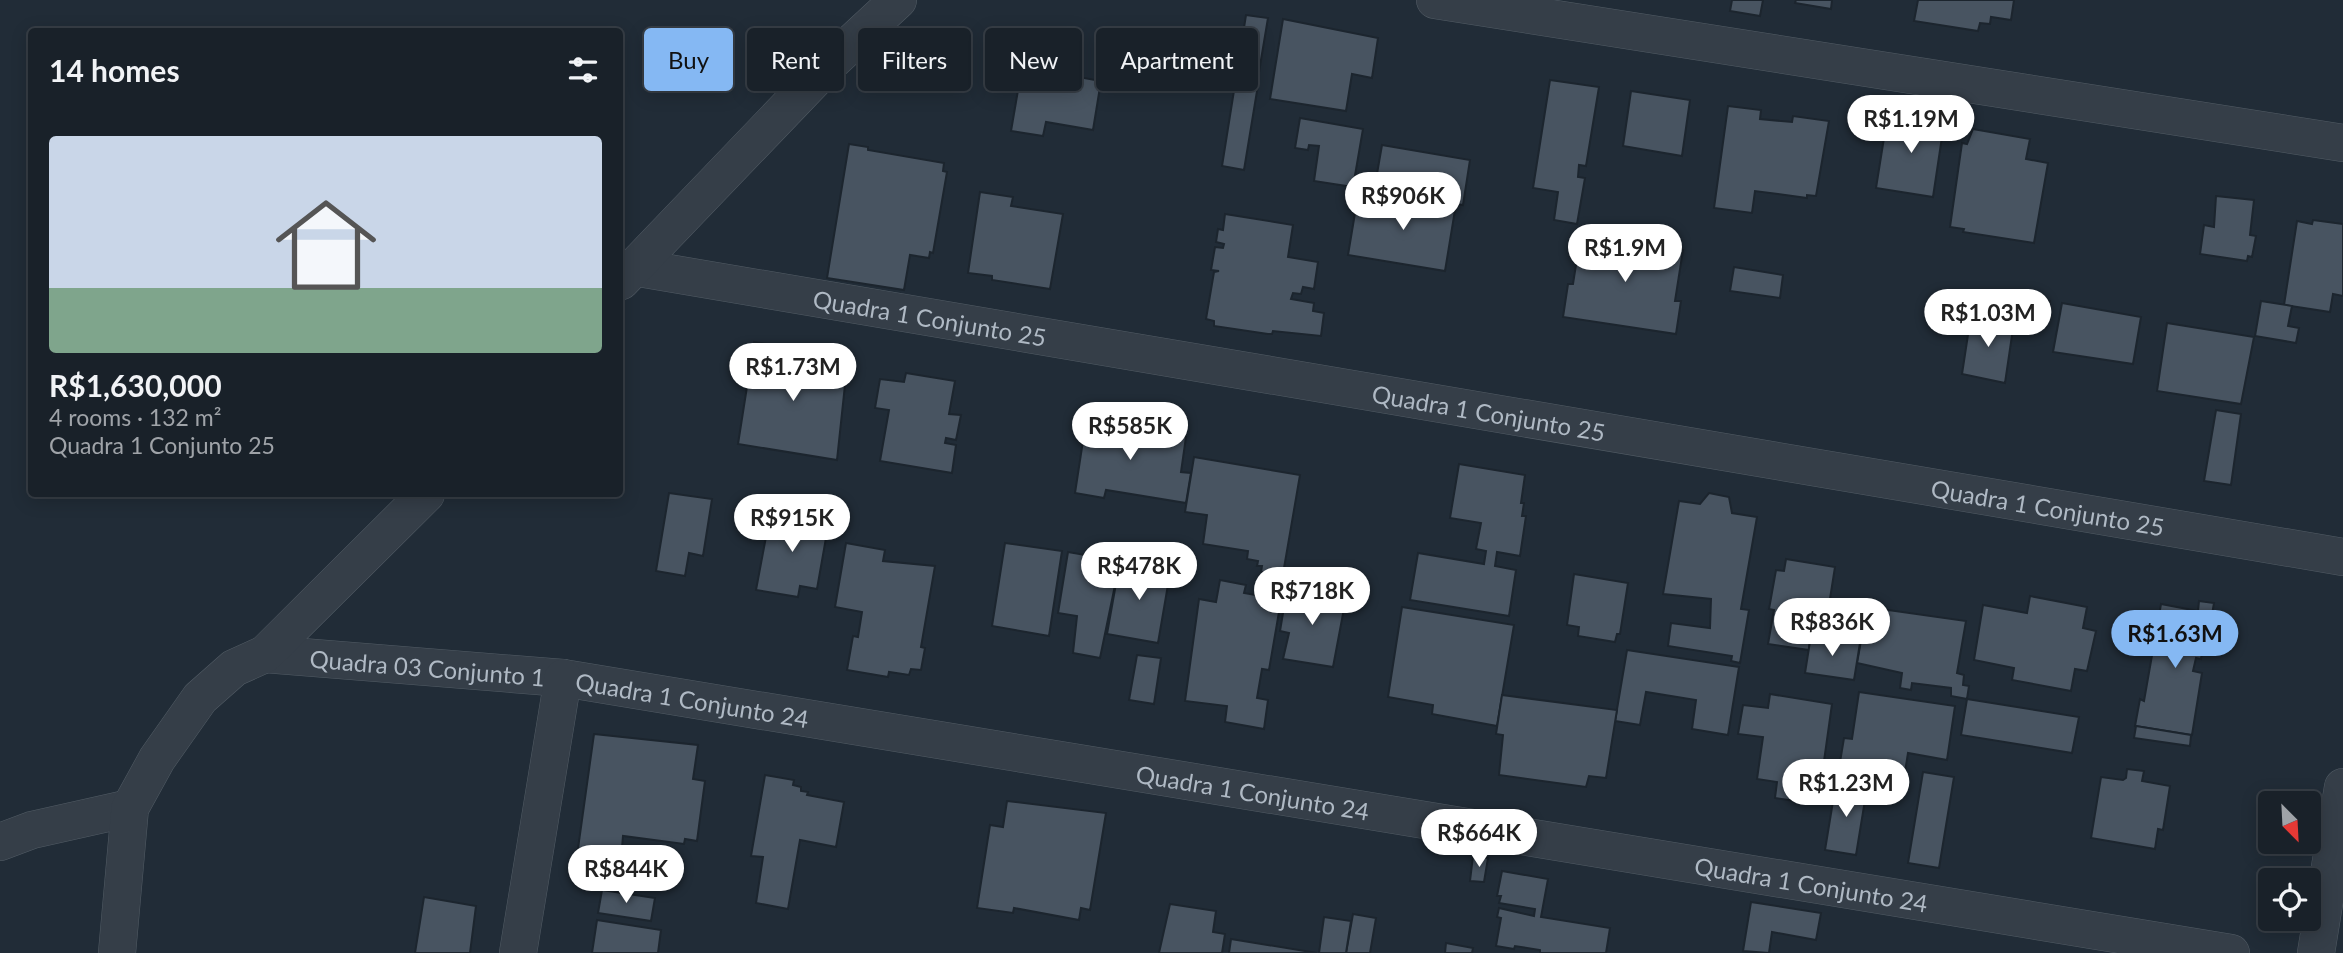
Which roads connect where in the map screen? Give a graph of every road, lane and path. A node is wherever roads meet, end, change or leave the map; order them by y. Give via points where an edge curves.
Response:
1 (898, 0) edge
2 (1435, 0) edge
3 (2343, 142) edge
4 (626, 275) edge
5 (423, 497) edge
6 (2343, 557) edge
7 (265, 654) junction
8 (563, 678) junction
9 (2343, 787) edge
10 (130, 808) junction
11 (0, 842) edge
12 (117, 953) edge
13 (518, 953) edge
14 (2231, 953) edge
15 (2316, 953) edge

1 - 4 street via 830,63
2 - 3 street
4 - 6 street, Quadra 1 Conjunto 25
5 - 7 street
7 - 8 street, Quadra 03 Conjunto 1
7 - 10 street via 234,668 200,698 157,759
8 - 13 street, Quadra 03 Conjunto 1
8 - 14 street, Quadra 1 Conjunto 24
9 - 15 street
10 - 11 street via 32,830
10 - 12 street

